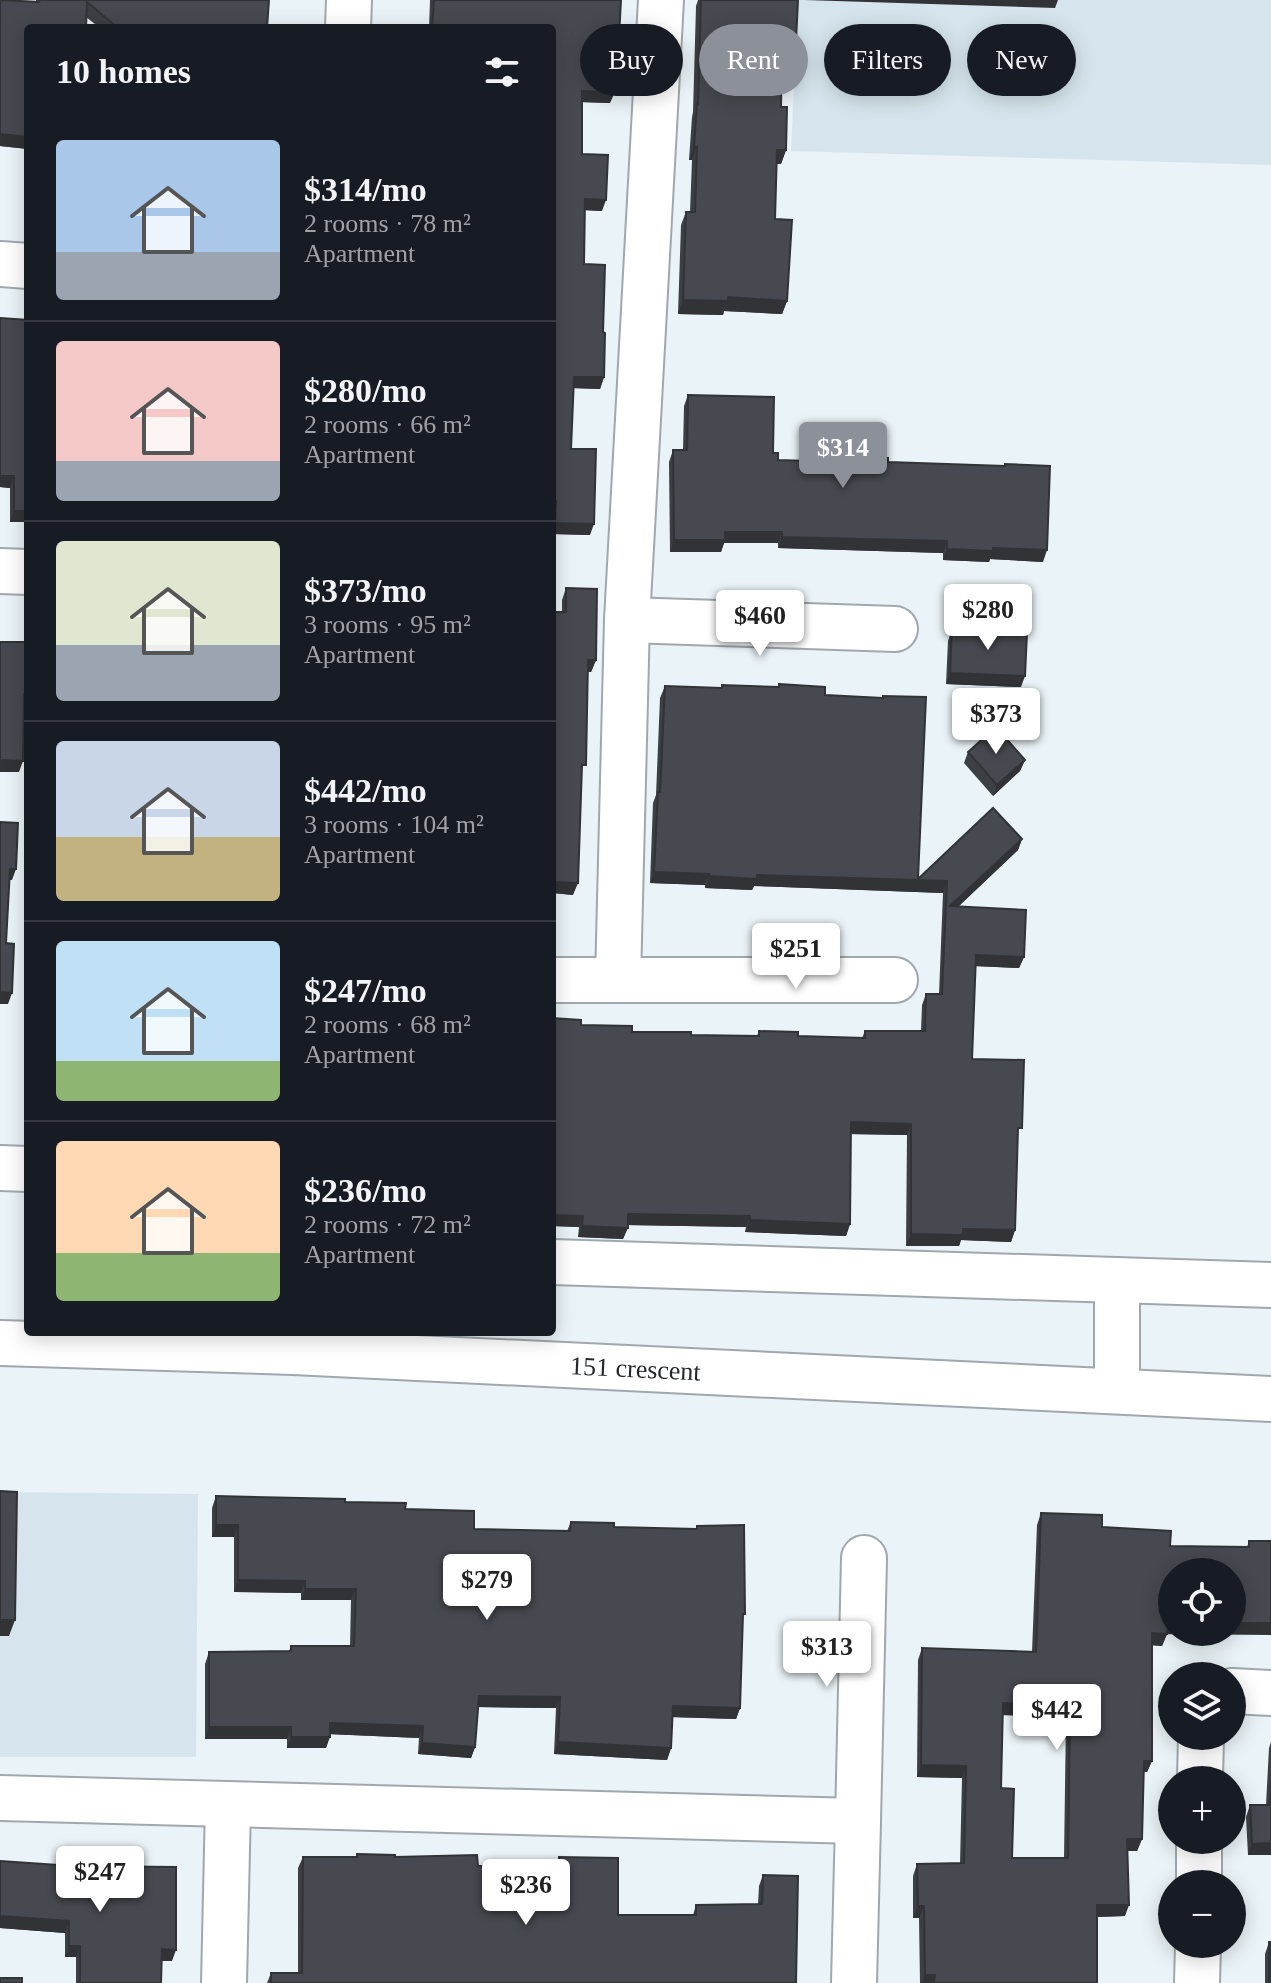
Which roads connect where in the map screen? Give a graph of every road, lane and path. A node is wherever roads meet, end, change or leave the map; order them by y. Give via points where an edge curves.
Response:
1 (349, 0) edge
2 (661, 0) edge
3 (348, 24) edge
4 (0, 264) edge
5 (24, 266) edge
6 (0, 571) edge
7 (24, 572) edge
8 (627, 620) junction
9 (895, 629) dead end
10 (556, 980) edge
11 (618, 980) junction
12 (895, 980) dead end
13 (0, 1168) edge
14 (24, 1169) edge
15 (556, 1262) edge
16 (1117, 1280) junction
17 (1271, 1285) edge
18 (294, 1342) edge
19 (0, 1343) edge
20 (1117, 1390) junction
21 (1271, 1399) edge
22 (864, 1558) dead end
23 (1246, 1692) edge
24 (1271, 1693) edge
25 (0, 1798) edge
26 (228, 1805) junction
27 (858, 1821) junction
28 (1198, 1958) edge
29 (224, 1983) edge
30 (854, 1983) edge
31 (1197, 1983) edge

1 - 3 street
2 - 8 street
4 - 5 street
6 - 7 street
8 - 9 street
8 - 11 street
10 - 11 street
11 - 12 street
13 - 14 street
15 - 16 street
16 - 17 street
16 - 20 street
18 - 19 street, 151 crescent
18 - 20 street, 151 crescent
20 - 21 street, 151 crescent
22 - 27 street
23 - 24 street
25 - 26 street
26 - 27 street
26 - 29 street
27 - 30 street
28 - 31 street

